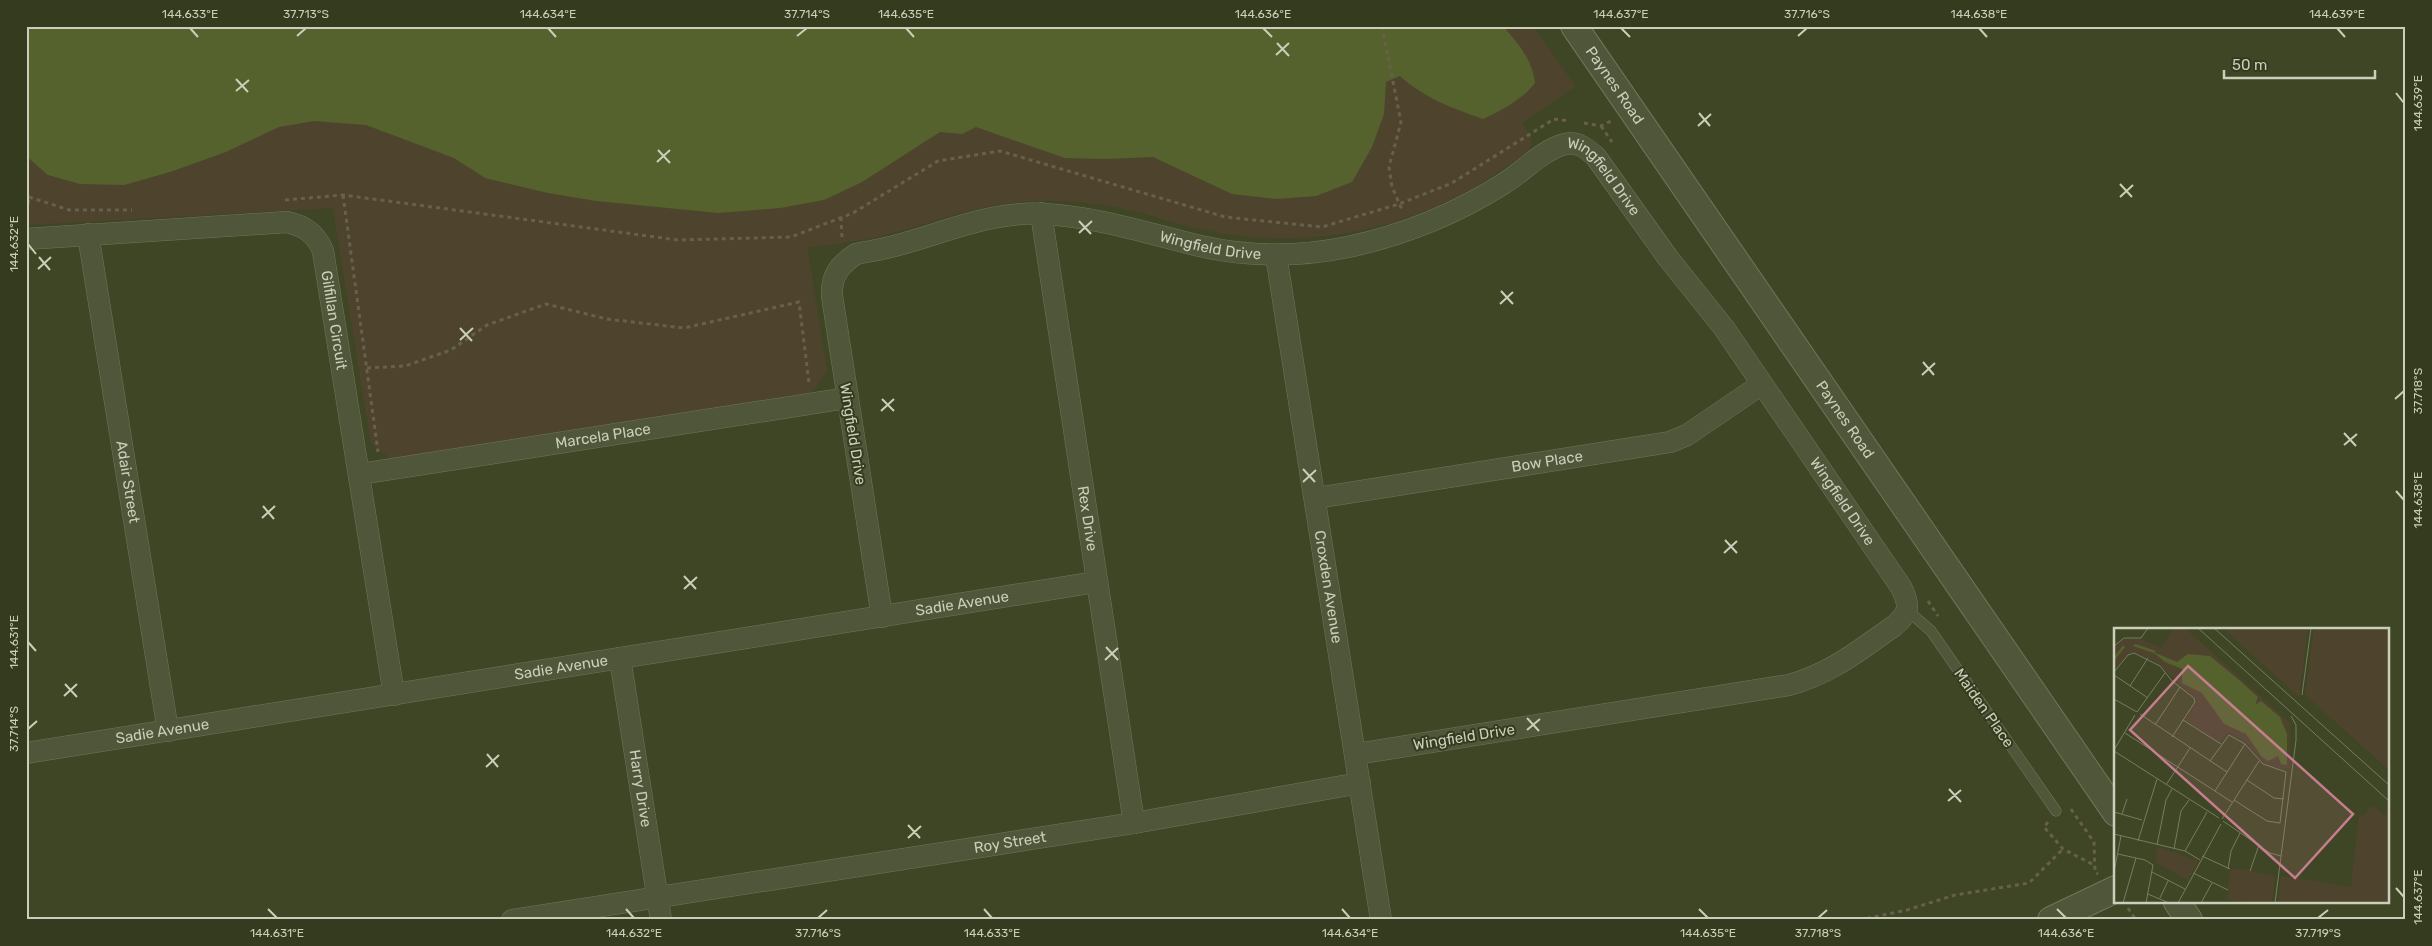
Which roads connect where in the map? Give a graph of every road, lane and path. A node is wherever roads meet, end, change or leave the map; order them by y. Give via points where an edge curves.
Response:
1 (1382, 26) edge
2 (1574, 26) edge
3 (1632, 111) junction
4 (1573, 122) dead end
5 (1582, 123) dead end
6 (28, 195) edge
7 (343, 195) junction
8 (284, 200) dead end
9 (1399, 204) junction
10 (137, 210) dead end
11 (1041, 213) junction
12 (26, 218) edge
13 (1413, 230) junction
14 (88, 234) junction
15 (26, 239) edge
16 (1276, 255) junction
17 (367, 368) junction
18 (1762, 384) junction
19 (847, 398) junction
20 (812, 404) junction
21 (381, 470) junction
22 (360, 474) junction
23 (1316, 498) junction
24 (1096, 582) junction
25 (1907, 610) junction
26 (882, 617) junction
27 (620, 658) junction
28 (394, 695) junction
29 (168, 731) junction
30 (26, 753) edge
31 (1356, 754) junction
32 (1360, 783) junction
33 (2114, 810) edge
34 (2056, 811) joint
35 (1134, 824) junction
36 (2063, 849) junction
37 (2095, 865) dead end
38 (2114, 890) edge
39 (658, 896) junction
40 (2124, 904) edge
41 (2178, 904) edge
42 (512, 920) edge
43 (661, 920) edge
44 (1381, 920) edge
45 (1859, 920) edge
46 (2051, 920) edge
47 (2136, 920) edge
48 (2189, 920) edge

1 - 9 path via 1401,122 1389,167
2 - 3 street, Paynes Road
3 - 5 path via 1601,126
3 - 33 street, Paynes Road
4 - 9 path via 1554,119 1452,183
6 - 10 path via 69,210
6 - 12 path
7 - 8 path
7 - 9 path via 678,240 791,237 853,213 938,161 1000,151 1225,217 1322,227
7 - 17 path
9 - 13 path
11 - 16 street, Wingfield Drive via 1130,226 1201,246
11 - 19 street, Wingfield Drive via 986,220 856,254 844,262 831,285
11 - 24 street, Rex Drive
13 - 16 street, Wingfield Drive via 1329,250
13 - 18 street, Wingfield Drive via 1459,210 1554,148 1566,144 1586,148 1707,305
14 - 15 street, Gilfillan Circuit
14 - 22 street, Gilfillan Circuit via 287,222 310,232 323,251
14 - 29 street, Adair Street
16 - 23 street, Croxden Avenue
17 - 20 path via 405,366 451,350 487,325 546,304 608,320 684,328 799,302
17 - 21 path
18 - 23 street, Bow Place via 1687,436 1670,442
18 - 25 street, Wingfield Drive via 1901,587
19 - 20 street, Marcela Place
19 - 26 street, Wingfield Drive
20 - 21 street, Marcela Place
21 - 22 street, Marcela Place
22 - 28 street, Gilfillan Circuit
23 - 31 street, Croxden Avenue
24 - 26 street, Sadie Avenue
24 - 35 street, Rex Drive
25 - 31 street, Wingfield Drive via 1894,626 1833,668 1815,678 1790,685
25 - 34 lane, Maiden Place via 1931,631
26 - 27 street, Sadie Avenue
27 - 28 street, Sadie Avenue
27 - 39 street, Harry Drive
28 - 29 street, Sadie Avenue
29 - 30 street, Sadie Avenue
31 - 32 street, Croxden Avenue
32 - 35 street, Roy Street
32 - 44 street, Croxden Avenue
34 - 36 path via 2044,827
35 - 39 street, Roy Street
36 - 37 path
36 - 45 path via 2029,883 1955,895
38 - 46 street
39 - 42 street, Roy Street
39 - 43 street, Harry Drive
40 - 47 path
41 - 48 street

